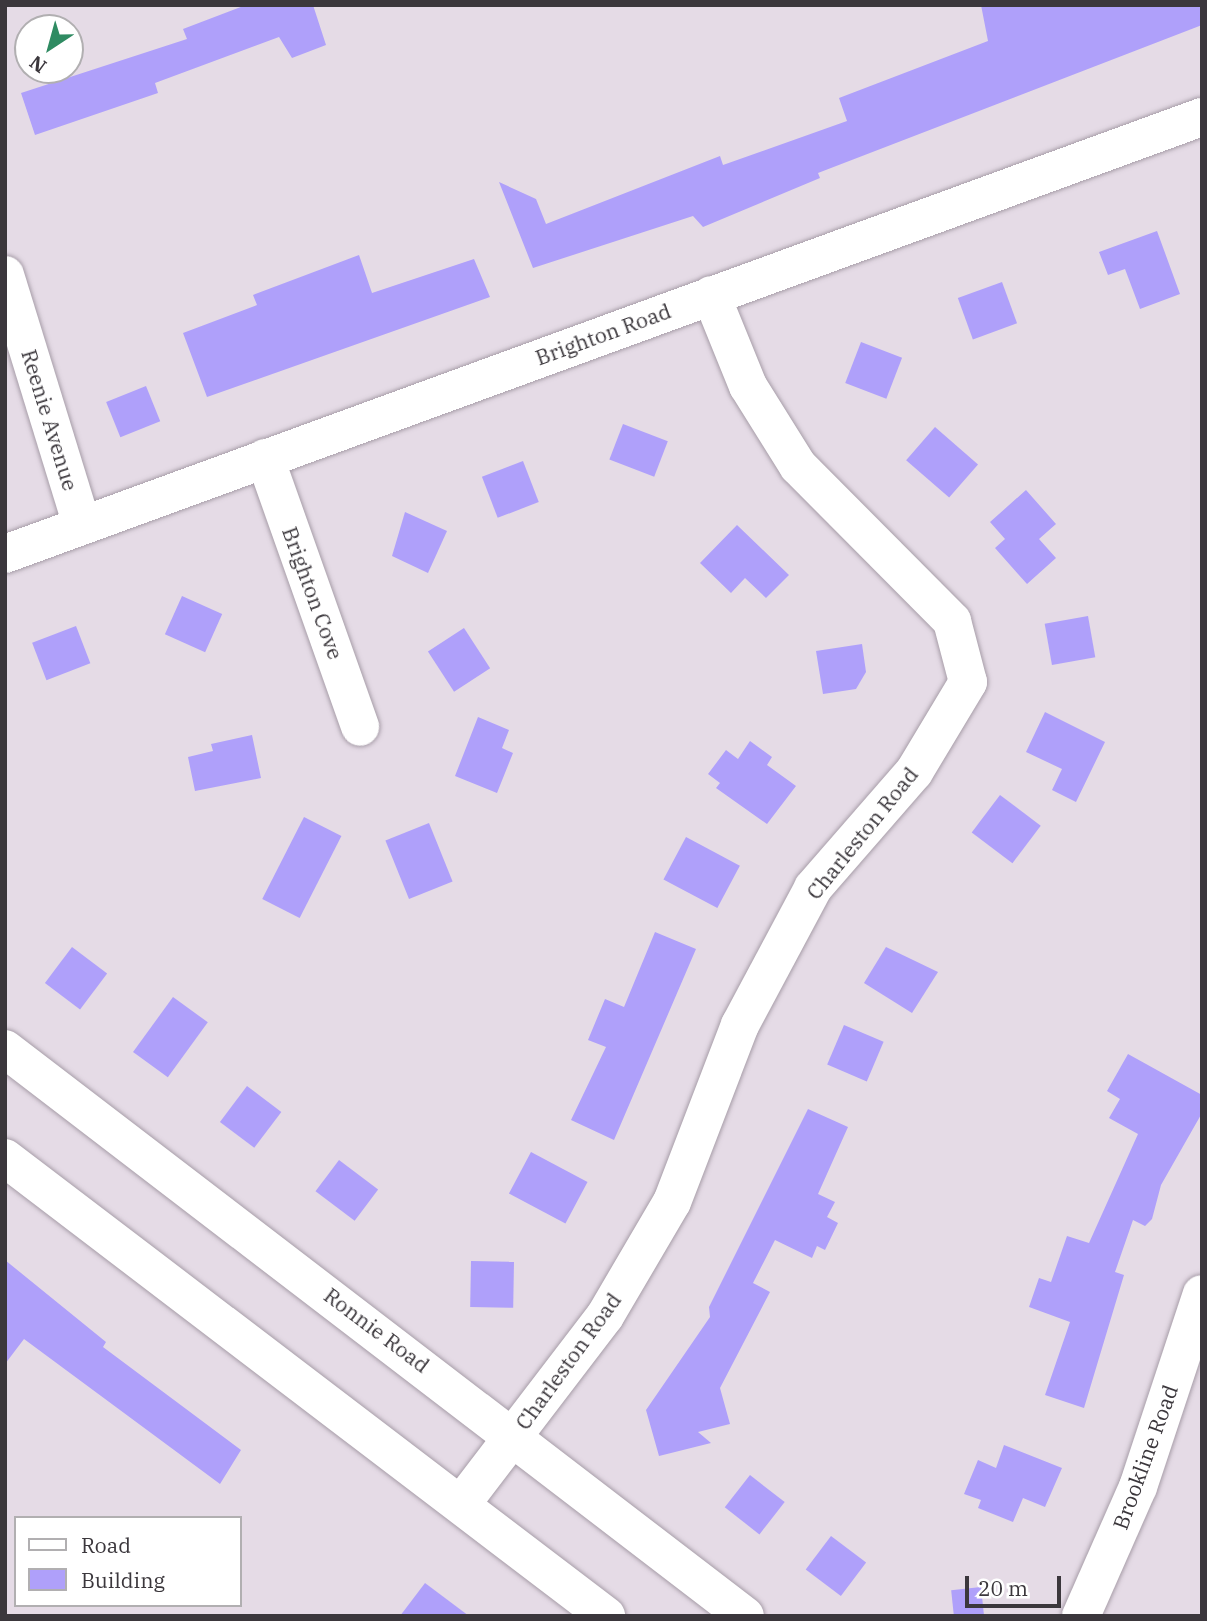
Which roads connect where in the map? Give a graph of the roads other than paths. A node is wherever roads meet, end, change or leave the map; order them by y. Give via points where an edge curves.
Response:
1 (1202, 117) edge
2 (5, 275) edge
3 (711, 295) junction
4 (265, 458) junction
5 (82, 525) junction
6 (5, 554) edge
7 (360, 727) dead end
8 (5, 1049) edge
9 (5, 1158) edge
10 (1202, 1294) edge
11 (514, 1434) junction
12 (462, 1503) junction
13 (606, 1616) edge
14 (745, 1616) edge
15 (1081, 1616) edge

1 - 3 street, Brighton Road
2 - 5 street, Reenie Avenue
3 - 4 street, Brighton Road
3 - 11 street, Charleston Road via 748,386 798,466 952,621 968,682 914,772 813,888 740,1025 672,1202 605,1316
4 - 5 street, Brighton Road
4 - 7 street, Brighton Cove
5 - 6 street, Brighton Road
8 - 11 street, Ronnie Road
9 - 12 street
10 - 15 street, Brookline Road via 1138,1487
11 - 12 street, Charleston Road
11 - 14 street, Ronnie Road
12 - 13 street

